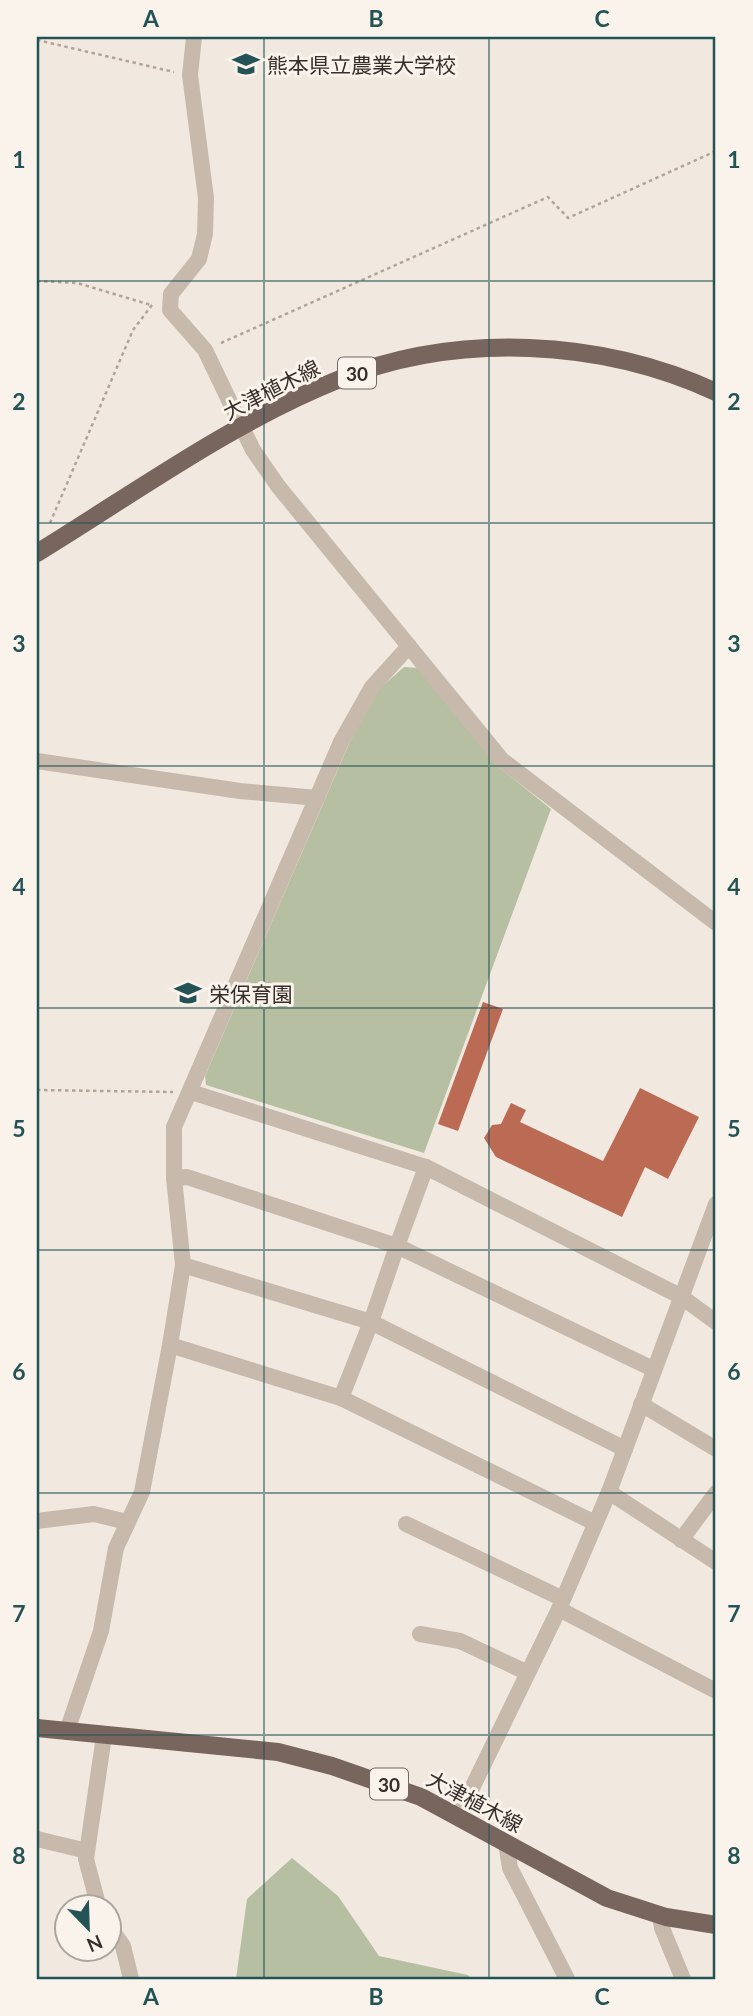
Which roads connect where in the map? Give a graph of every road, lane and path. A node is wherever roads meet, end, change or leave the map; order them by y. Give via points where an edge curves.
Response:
1 (194, 37) edge
2 (37, 40) edge
3 (190, 75) junction
4 (716, 151) edge
5 (37, 281) edge
6 (205, 351) junction
7 (716, 393) edge
8 (242, 427) junction
9 (38, 553) edge
10 (409, 646) junction
11 (37, 761) edge
12 (317, 798) junction
13 (716, 923) edge
14 (37, 1090) edge
15 (191, 1092) junction
16 (426, 1167) junction
17 (174, 1178) junction
18 (716, 1205) edge
19 (397, 1246) junction
20 (183, 1265) junction
21 (680, 1296) junction
22 (371, 1322) junction
23 (716, 1322) edge
24 (170, 1345) junction
25 (653, 1369) junction
26 (341, 1398) junction
27 (641, 1404) junction
28 (625, 1449) junction
29 (716, 1449) edge
30 (610, 1492) junction
31 (716, 1493) edge
32 (37, 1521) edge
33 (127, 1521) junction
34 (595, 1523) junction
35 (406, 1524) dead end
36 (681, 1540) junction
37 (716, 1562) edge
38 (561, 1604) junction
39 (420, 1634) dead end
40 (526, 1672) junction
41 (716, 1690) edge
42 (37, 1728) edge
43 (67, 1731) junction
44 (104, 1736) junction
45 (458, 1817) junction
46 (37, 1839) edge
47 (506, 1843) junction
48 (87, 1852) junction
49 (94, 1894) edge
50 (660, 1915) junction
51 (716, 1925) edge
52 (122, 1945) edge
53 (131, 1979) edge
54 (568, 1979) edge
55 (683, 1979) edge

1 - 3 street
2 - 3 path
3 - 6 street via 206,198 205,234 199,259 168,303
4 - 6 path via 568,218 548,197
5 - 9 path via 77,283 152,305 133,330
6 - 8 street
7 - 8 main road, 大津植木線 / 30 via 690,380 615,359 537,349 487,349 434,354 363,371
8 - 9 main road, 大津植木線 / 30
8 - 10 street via 278,486
10 - 12 street via 372,687
10 - 13 street via 502,760
11 - 12 street
12 - 15 street
14 - 15 path
15 - 16 street
15 - 17 street via 174,1127
16 - 19 street
16 - 21 street
17 - 19 street via 187,1177
17 - 20 street
18 - 21 street
19 - 22 street
19 - 25 street
20 - 22 street
20 - 24 street
21 - 23 street
21 - 25 street
22 - 26 street
22 - 28 street
24 - 26 street
24 - 33 street via 142,1492
25 - 27 street
26 - 34 street
27 - 28 street
27 - 29 street
28 - 30 street
30 - 34 street
30 - 36 street
31 - 36 street
32 - 33 street via 94,1514
33 - 43 street via 116,1548 101,1631
34 - 38 street
35 - 38 street
36 - 37 street
38 - 40 street
38 - 41 street
39 - 40 street via 460,1641
40 - 45 street
42 - 43 main road, 大津植木線 / 30
43 - 44 main road, 大津植木線 / 30
44 - 45 main road, 大津植木線 / 30 via 278,1752 386,1783
44 - 48 street
45 - 47 main road, 大津植木線 / 30
46 - 48 street
47 - 50 main road, 大津植木線 / 30 via 607,1898
47 - 54 street via 510,1868
48 - 49 street
50 - 51 main road, 大津植木線 / 30
50 - 55 street
52 - 53 street

